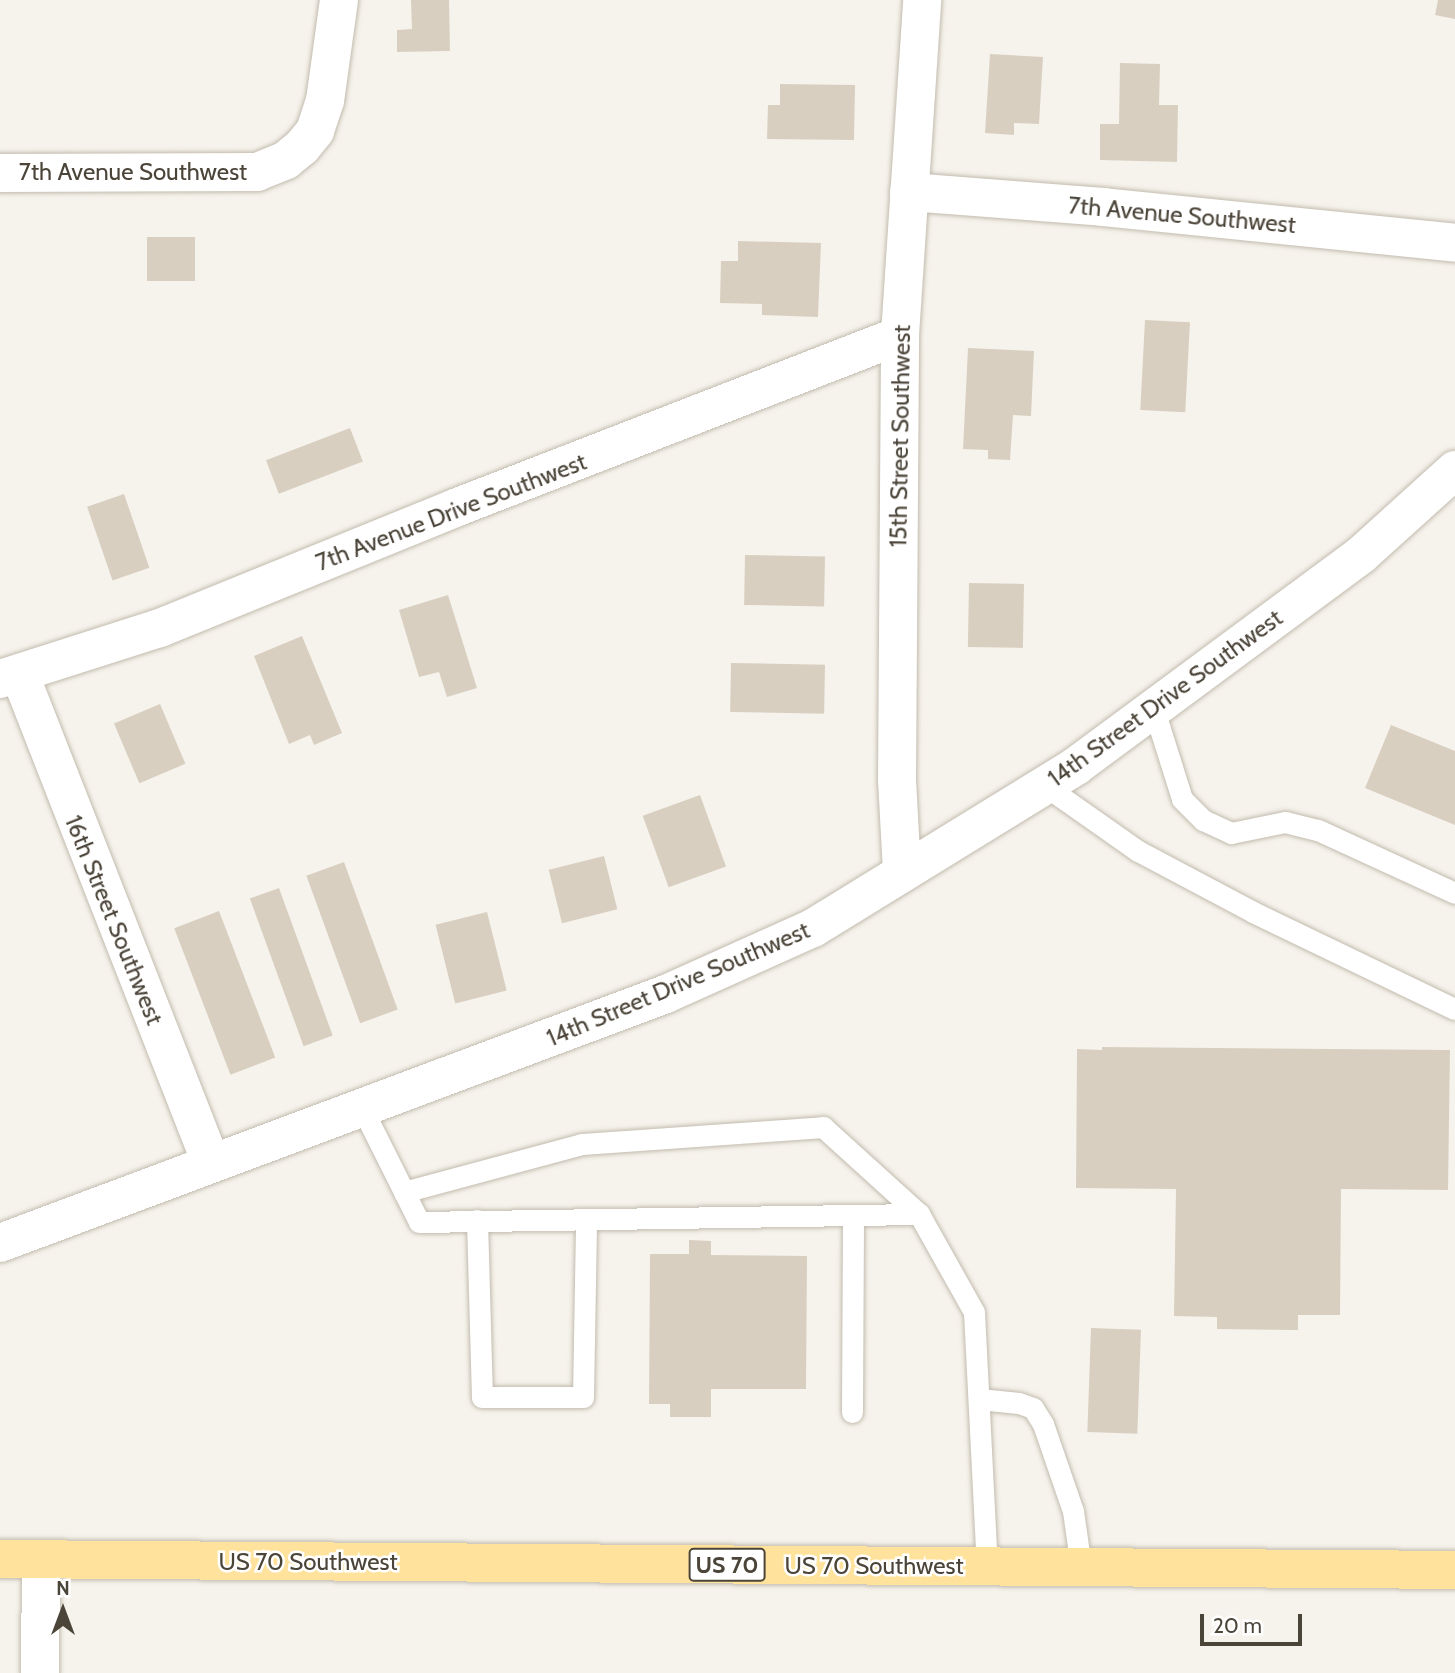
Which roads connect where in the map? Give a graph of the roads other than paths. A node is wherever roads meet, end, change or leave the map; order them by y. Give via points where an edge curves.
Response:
1 (340, 0) edge
2 (922, 0) edge
3 (0, 173) edge
4 (909, 192) junction
5 (1455, 243) edge
6 (900, 335) junction
7 (1455, 470) edge
8 (10, 677) edge
9 (1153, 710) junction
10 (1044, 785) junction
11 (902, 873) junction
12 (1455, 893) edge
13 (1455, 1009) edge
14 (362, 1108) junction
15 (211, 1163) junction
16 (404, 1192) junction
17 (919, 1214) junction
18 (853, 1215) junction
19 (586, 1219) junction
20 (477, 1220) junction
21 (0, 1243) edge
22 (979, 1399) junction
23 (852, 1412) dead end
24 (0, 1559) edge
25 (41, 1560) junction
26 (987, 1567) junction
27 (1080, 1567) junction
28 (1455, 1570) edge
29 (40, 1673) edge

1 - 3 street, 7th Avenue Southwest via 325,101 315,131 286,160 257,172
2 - 4 street, 15th Street Southwest
4 - 5 street, 7th Avenue Southwest
4 - 6 street, 15th Street Southwest
6 - 8 street, 7th Avenue Drive Southwest via 160,628
6 - 11 street, 15th Street Southwest via 897,780
7 - 9 street, 14th Street Drive Southwest via 1362,555
8 - 15 street, 16th Street Southwest
9 - 10 street, 14th Street Drive Southwest
9 - 12 lane via 1182,799 1203,820 1231,832 1285,822 1318,830
10 - 11 street, 14th Street Drive Southwest
10 - 13 lane via 1138,851
11 - 14 street, 14th Street Drive Southwest via 813,928 666,994
14 - 15 street, 14th Street Drive Southwest
14 - 16 lane
15 - 21 street, 14th Street Drive Southwest
16 - 17 lane via 582,1144 822,1128
16 - 20 lane via 419,1222
17 - 18 lane
17 - 22 lane via 974,1312
18 - 19 lane
18 - 23 lane
19 - 20 lane
19 - 20 lane via 583,1397 482,1397
22 - 26 lane
22 - 27 lane via 1033,1408 1043,1424 1073,1511
24 - 25 main road, US 70 Southwest / US 70
25 - 26 main road, US 70 Southwest / US 70
25 - 29 street
26 - 27 main road, US 70 Southwest / US 70
27 - 28 main road, US 70 Southwest / US 70

